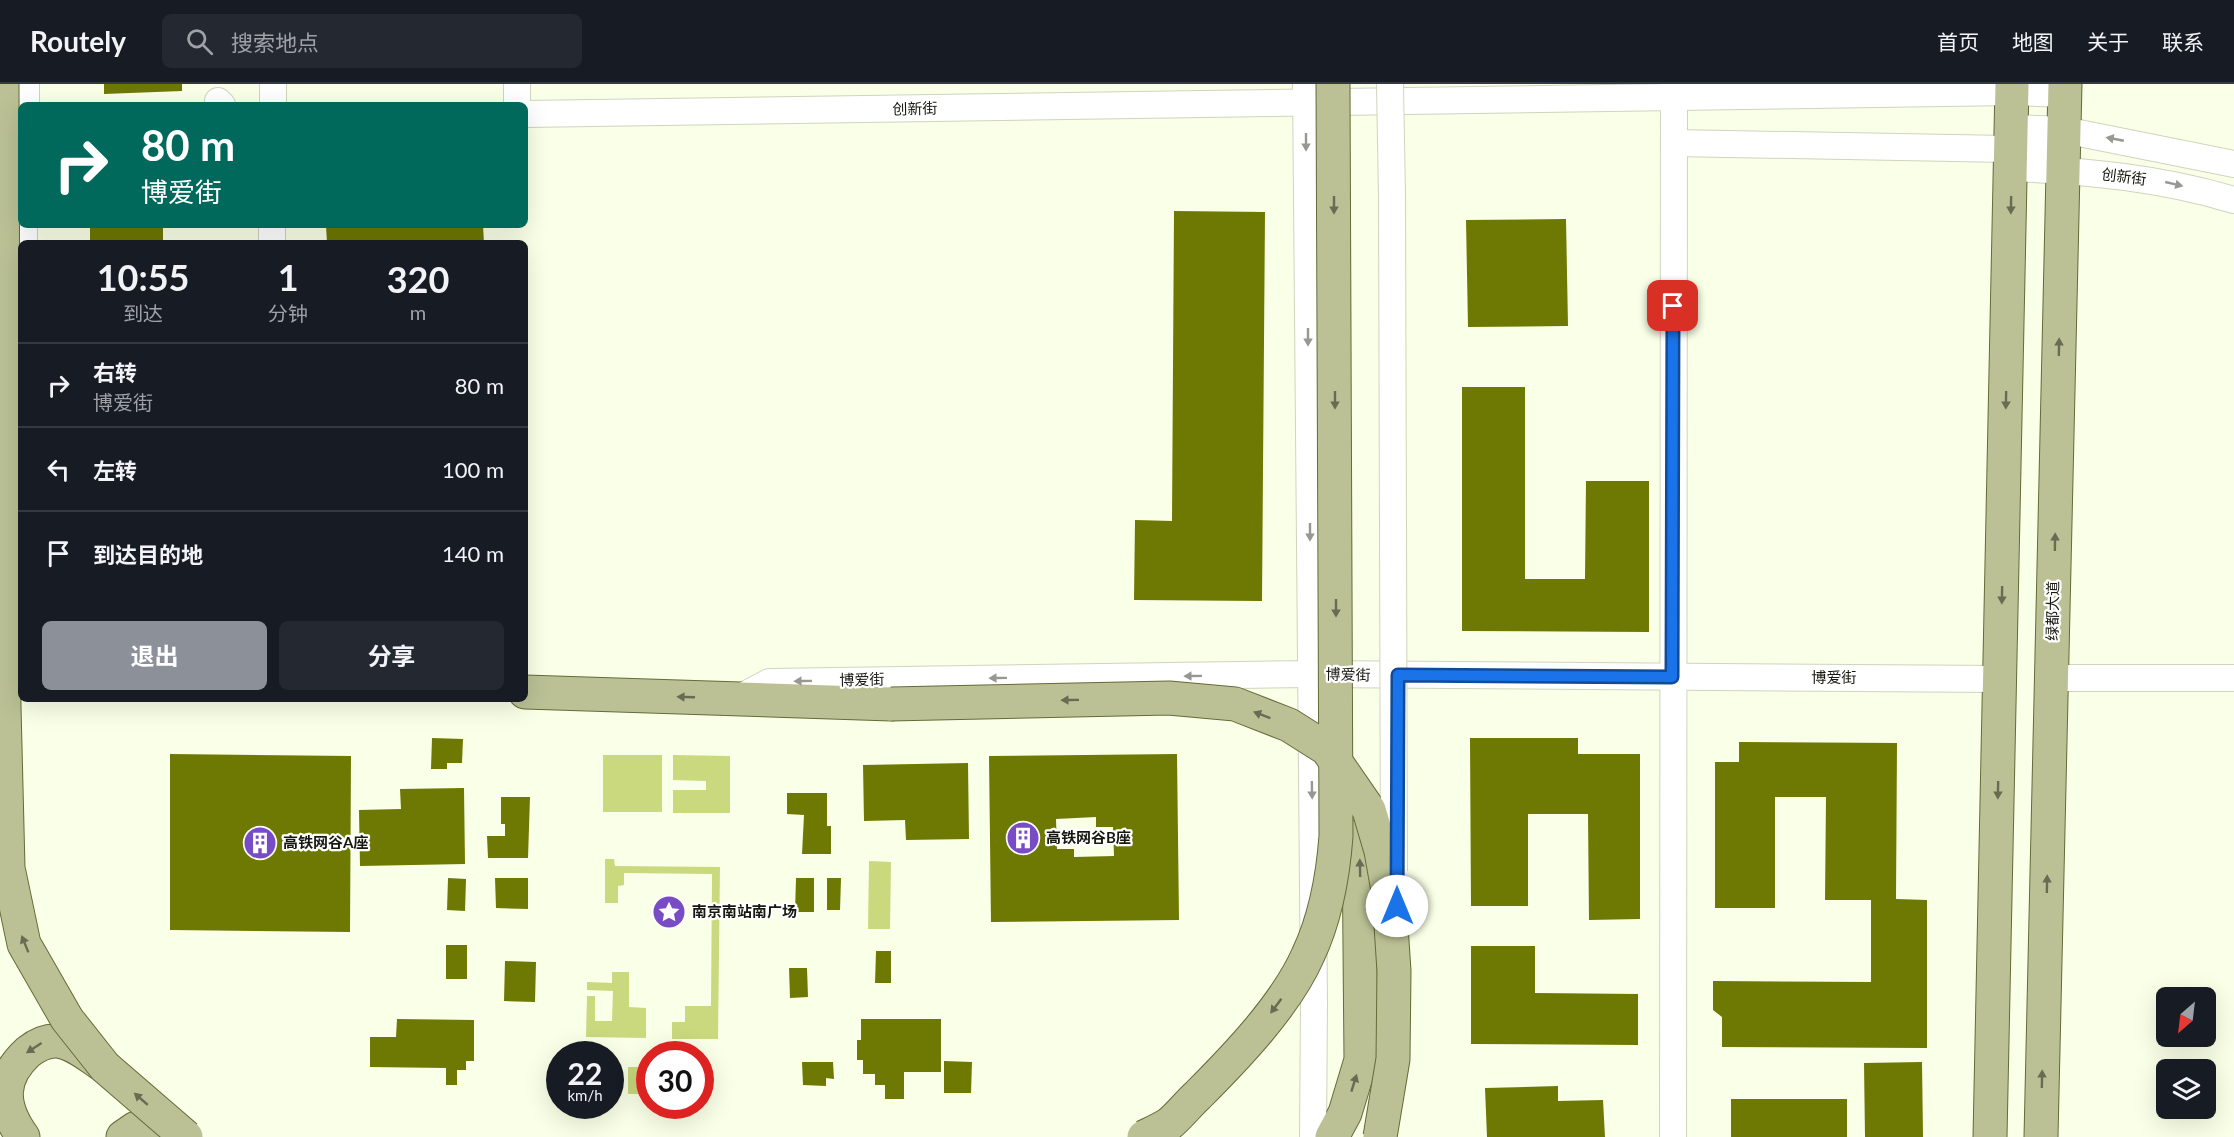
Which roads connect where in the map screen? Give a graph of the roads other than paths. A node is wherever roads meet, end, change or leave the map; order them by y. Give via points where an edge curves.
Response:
1 (2, 84) edge
2 (26, 84) edge
3 (273, 84) edge
4 (517, 84) edge
5 (1333, 84) edge
6 (1355, 84) edge
7 (2012, 88) edge
8 (2065, 89) edge
9 (1397, 90) edge
10 (1674, 91) edge
11 (1306, 94) edge
12 (26, 102) edge
13 (273, 102) edge
14 (517, 102) edge
15 (528, 114) edge
16 (18, 121) edge
17 (0, 122) edge
18 (1674, 143) junction
19 (2012, 148) junction
20 (2064, 150) junction
21 (2234, 164) edge
22 (2234, 200) edge
23 (1311, 674) junction
24 (0, 675) edge
25 (1398, 675) junction
26 (18, 676) edge
27 (1672, 677) junction
28 (2051, 678) junction
29 (2234, 678) edge
30 (2000, 679) junction
31 (528, 692) edge
32 (736, 699) junction
33 (1394, 971) junction
34 (105, 1067) junction
35 (0, 1127) edge
36 (5, 1137) edge
37 (23, 1137) edge
38 (123, 1137) edge
39 (164, 1137) edge
40 (186, 1137) edge
41 (1144, 1137) edge
42 (1313, 1137) edge
43 (1332, 1137) edge
44 (1380, 1137) edge
45 (1395, 1137) edge
46 (1673, 1137) edge
47 (1990, 1137) edge
48 (2041, 1137) edge

34 -> 1 main road, bridge via 67,1019 24,944 8,868
2 - 12 street
3 - 13 street
4 - 14 street
5 -> 41 main road, bridge via 1334,873 1308,957 1283,996 1218,1075 1168,1124
43 -> 6 main road, bridge via 1345,1113 1361,1059
7 - 8 street, 创新街
7 - 10 street, 创新街
7 - 19 main road
8 - 20 main road, 绿都大道
9 - 10 street, 创新街
9 - 11 street, 创新街
9 - 25 street
9 - 33 street, bridge via 1392,196
10 - 18 street
11 - 15 street, 创新街
11 -> 23 street
16 - 17 street
18 - 19 street
18 - 27 street
19 - 20 street, 创新街
19 - 20 street, 创新街
19 -> 30 main road
21 -> 20 street, 创新街
20 -> 22 street, 创新街
28 -> 20 main road, 绿都大道
23 - 25 street, 博爱街
23 -> 32 street, 博爱街 via 769,682
23 -> 42 street
24 - 26 main road
25 - 27 street, 博爱街
25 - 45 street
27 - 30 street, 博爱街
27 - 46 street
28 - 29 street
48 -> 28 main road, 绿都大道
30 -> 47 main road
32 -> 31 main road, 博爱街
33 -> 32 main road, 博爱街, bridge via 1389,896 1369,810 1327,748 1288,725 1235,704 1169,698 891,704
33 - 44 main road, 博爱街, bridge via 1393,1059
34 -> 37 main road via 59,1041 41,1043 13,1064 4,1083 5,1101
40 -> 34 main road, bridge
35 - 36 main road
38 - 39 main road via 136,1128

